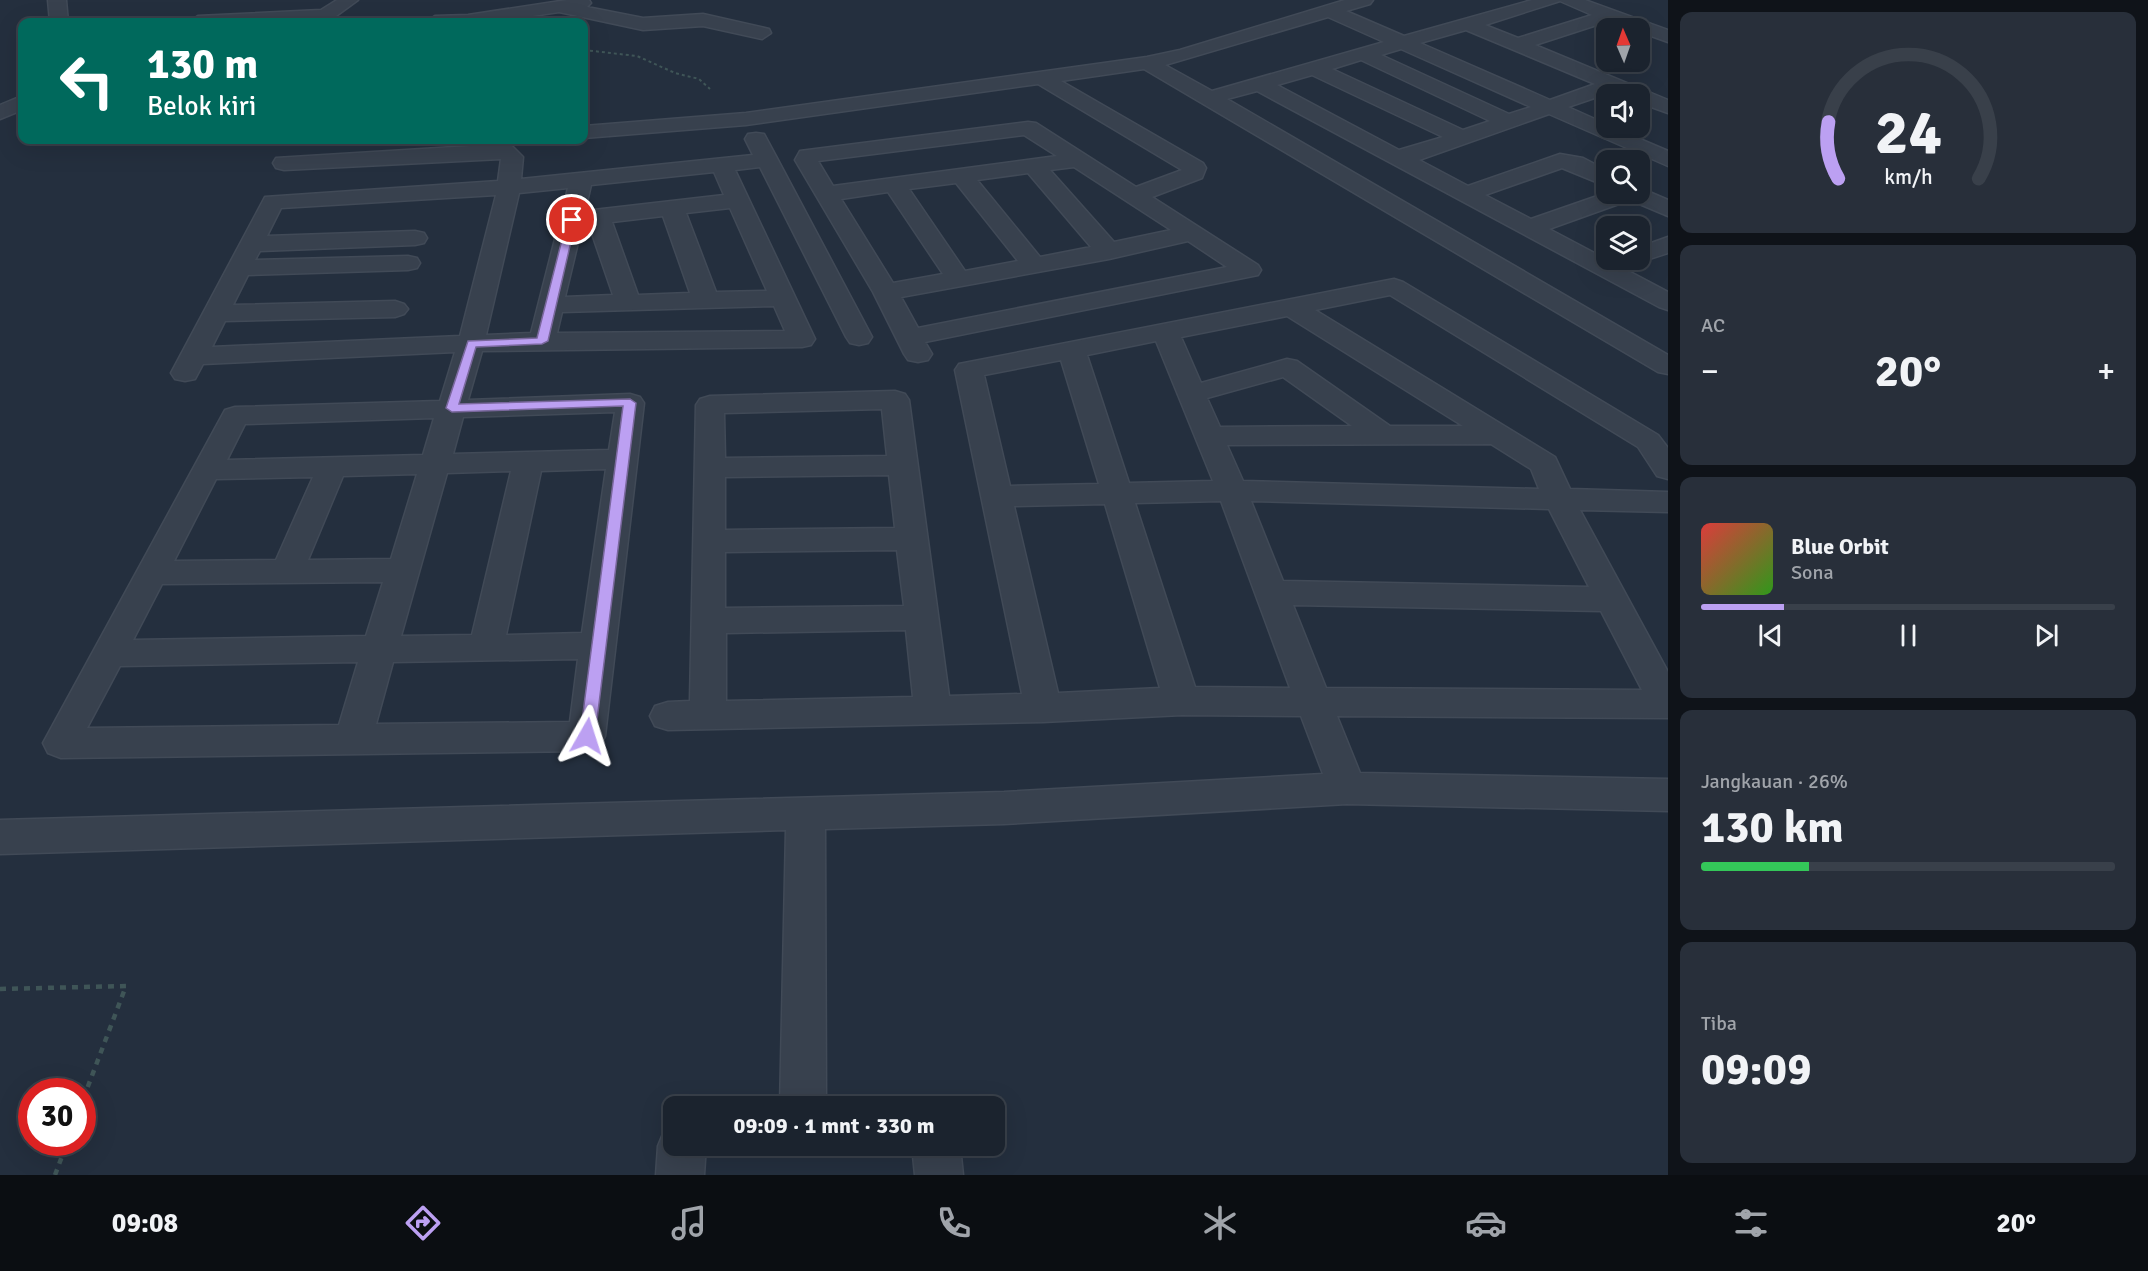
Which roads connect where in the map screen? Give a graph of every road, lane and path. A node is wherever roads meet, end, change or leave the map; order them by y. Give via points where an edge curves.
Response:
1 (57, 0) edge
2 (349, 0) edge
3 (595, 0) edge
4 (1364, 0) edge
5 (1552, 0) edge
6 (1568, 0) edge
7 (560, 7) junction
8 (1328, 10) junction
9 (326, 15) junction
10 (1610, 15) junction
11 (59, 18) edge
12 (300, 18) edge
13 (336, 18) edge
14 (488, 18) edge
15 (1467, 24) junction
16 (762, 33) dead end
17 (1668, 37) edge
18 (1397, 42) junction
19 (1650, 44) edge
20 (1516, 45) junction
21 (588, 50) edge
22 (1363, 54) junction
23 (1147, 63) junction
24 (1596, 63) edge
25 (1316, 69) junction
26 (1575, 70) junction
27 (1042, 79) junction
28 (1260, 84) junction
29 (1610, 84) edge
30 (1668, 84) edge
31 (710, 90) dead end
32 (1596, 90) edge
33 (1650, 91) edge
34 (1210, 98) junction
35 (1650, 100) edge
36 (18, 104) edge
37 (1548, 106) junction
38 (1668, 107) edge
39 (0, 113) edge
40 (746, 119) junction
41 (1509, 122) junction
42 (18, 125) edge
43 (0, 127) edge
44 (588, 132) edge
45 (1462, 138) junction
46 (525, 144) edge
47 (512, 157) junction
48 (1394, 157) junction
49 (1668, 159) edge
50 (766, 160) junction
51 (1076, 160) junction
52 (284, 163) dead end
53 (722, 166) junction
54 (1034, 166) junction
55 (1596, 174) edge
56 (963, 177) junction
57 (581, 180) junction
58 (895, 185) junction
59 (509, 188) junction
60 (429, 191) junction
61 (826, 194) junction
62 (1466, 194) junction
63 (1137, 195) junction
64 (738, 200) junction
65 (1650, 201) edge
66 (1596, 204) edge
67 (672, 208) junction
68 (1668, 210) edge
69 (598, 217) junction
70 (572, 220) junction
71 (1528, 228) junction
72 (1194, 232) junction
73 (416, 238) junction
74 (252, 244) junction
75 (1668, 244) edge
76 (1650, 251) edge
77 (1109, 252) junction
78 (408, 263) junction
79 (1596, 264) edge
80 (1034, 266) junction
81 (240, 268) junction
82 (1607, 270) edge
83 (959, 280) junction
84 (886, 292) junction
85 (1664, 297) edge
86 (784, 298) junction
87 (706, 301) junction
88 (628, 303) junction
89 (551, 305) junction
90 (1293, 308) junction
91 (395, 309) junction
92 (217, 313) junction
93 (1166, 333) junction
94 (860, 337) dead end
95 (542, 341) junction
96 (471, 343) junction
97 (384, 347) junction
98 (1072, 351) junction
99 (1668, 366) edge
100 (1191, 394) junction
101 (452, 408) junction
102 (1498, 435) junction
103 (1209, 436) junction
104 (1384, 436) junction
105 (622, 459) junction
106 (528, 462) junction
107 (435, 464) junction
108 (903, 465) junction
109 (332, 467) junction
110 (710, 468) junction
111 (1668, 469) edge
112 (206, 470) junction
113 (1232, 491) junction
114 (1115, 493) junction
115 (997, 496) junction
116 (1558, 498) junction
117 (1668, 502) edge
118 (912, 539) junction
119 (709, 541) junction
120 (404, 570) junction
121 (287, 572) junction
122 (151, 573) junction
123 (1271, 593) junction
124 (1614, 599) junction
125 (922, 618) junction
126 (708, 621) junction
127 (597, 646) junction
128 (486, 648) junction
129 (380, 649) junction
130 (109, 653) junction
131 (1312, 700) junction
132 (1182, 701) junction
133 (1668, 704) edge
134 (1043, 708) junction
135 (933, 710) junction
136 (708, 715) junction
137 (668, 716) dead end
138 (353, 739) junction
139 (1347, 788) junction
140 (1668, 795) edge
141 (806, 813) junction
142 (0, 837) edge
143 (0, 989) edge
144 (91, 1078) edge
145 (803, 1096) edge
146 (62, 1156) edge
147 (681, 1156) edge
148 (937, 1156) edge
149 (55, 1175) edge
150 (680, 1175) edge
151 (939, 1175) edge

1 - 11 street
2 - 9 street
3 - 7 street
4 - 8 street
5 - 15 street
6 - 10 street
7 - 14 street
7 - 16 street via 643,24 703,20
8 - 18 street
8 - 23 street
9 - 12 street
9 - 13 street
10 - 17 street
10 - 20 street
15 - 18 street
15 - 20 street
17 - 19 street
18 - 22 street
18 - 37 street
20 - 26 street
21 - 31 path via 637,56 699,79
22 - 25 street
22 - 41 street
23 - 27 street
23 - 34 street
24 - 26 street
25 - 28 street
25 - 45 street
26 - 29 street
27 - 40 street
27 - 63 street via 1195,168 1194,173
28 - 34 street
28 - 48 street
30 - 33 street
32 - 37 street
34 - 99 street
35 - 38 street
36 - 39 street
37 - 41 street
37 - 49 street
40 - 44 street
40 - 50 street
41 - 45 street
42 - 43 street
45 - 48 street via 1416,154
46 - 47 street
47 - 52 street via 504,151
47 - 59 street
48 - 62 street
50 - 53 street
50 - 94 street
51 - 54 street
51 - 61 street via 1026,128 808,156 806,160
51 - 63 street
53 - 57 street
53 - 64 street
54 - 56 street
54 - 77 street
55 - 62 street via 1575,163 1560,161
56 - 58 street
56 - 80 street
57 - 59 street
57 - 70 street
58 - 61 street
58 - 83 street
59 - 60 street
59 - 96 street
60 - 73 street
60 - 74 street via 273,202
61 - 84 street
62 - 71 street
63 - 72 street
64 - 67 street
64 - 86 street
65 - 68 street
66 - 71 street
67 - 69 street
67 - 87 street
69 - 70 street
69 - 88 street
70 - 89 street
71 - 79 street
72 - 77 street
72 - 84 street via 1246,265 1249,271 914,346
73 - 74 street
73 - 78 street
74 - 81 street
75 - 76 street
77 - 80 street
78 - 81 street
78 - 91 street
80 - 83 street
81 - 92 street
82 - 85 street
83 - 84 street
86 - 87 street
86 - 95 street via 802,339
87 - 88 street
88 - 89 street
89 - 95 street
90 - 93 street
90 - 102 street
90 - 111 street via 1394,287 1648,441
91 - 92 street
91 - 97 street
92 - 97 street via 190,365
93 - 98 street
93 - 100 street
95 - 96 street
96 - 97 street
96 - 101 street
98 - 114 street
98 - 115 street via 969,370
100 - 103 street
100 - 104 street via 1287,367
101 - 105 street via 630,403
101 - 107 street
101 - 112 street via 235,416
102 - 104 street
102 - 116 street via 1545,464
103 - 104 street
103 - 113 street
105 - 106 street
105 - 127 street
106 - 107 street
106 - 128 street
107 - 109 street
107 - 120 street
108 - 110 street
108 - 110 street via 895,400 710,405
108 - 118 street
109 - 112 street
109 - 121 street
110 - 119 street
112 - 122 street
113 - 114 street
113 - 116 street
113 - 123 street
114 - 115 street
114 - 132 street
115 - 134 street
116 - 117 street
116 - 124 street
118 - 119 street
118 - 125 street
119 - 126 street
120 - 121 street
120 - 129 street
121 - 122 street
122 - 130 street
123 - 124 street
123 - 131 street
124 - 133 street
125 - 126 street
125 - 135 street
126 - 136 street
127 - 128 street
127 - 138 street via 587,736
128 - 129 street
129 - 130 street
129 - 138 street
130 - 138 street via 61,743
131 - 132 street
131 - 133 street
131 - 139 street
132 - 134 street
134 - 135 street
135 - 136 street
136 - 137 street
139 - 140 street
139 - 141 street via 1004,808
141 - 142 street
141 - 145 street
143 - 144 path via 126,986
146 - 149 path
147 - 150 street
148 - 151 street

